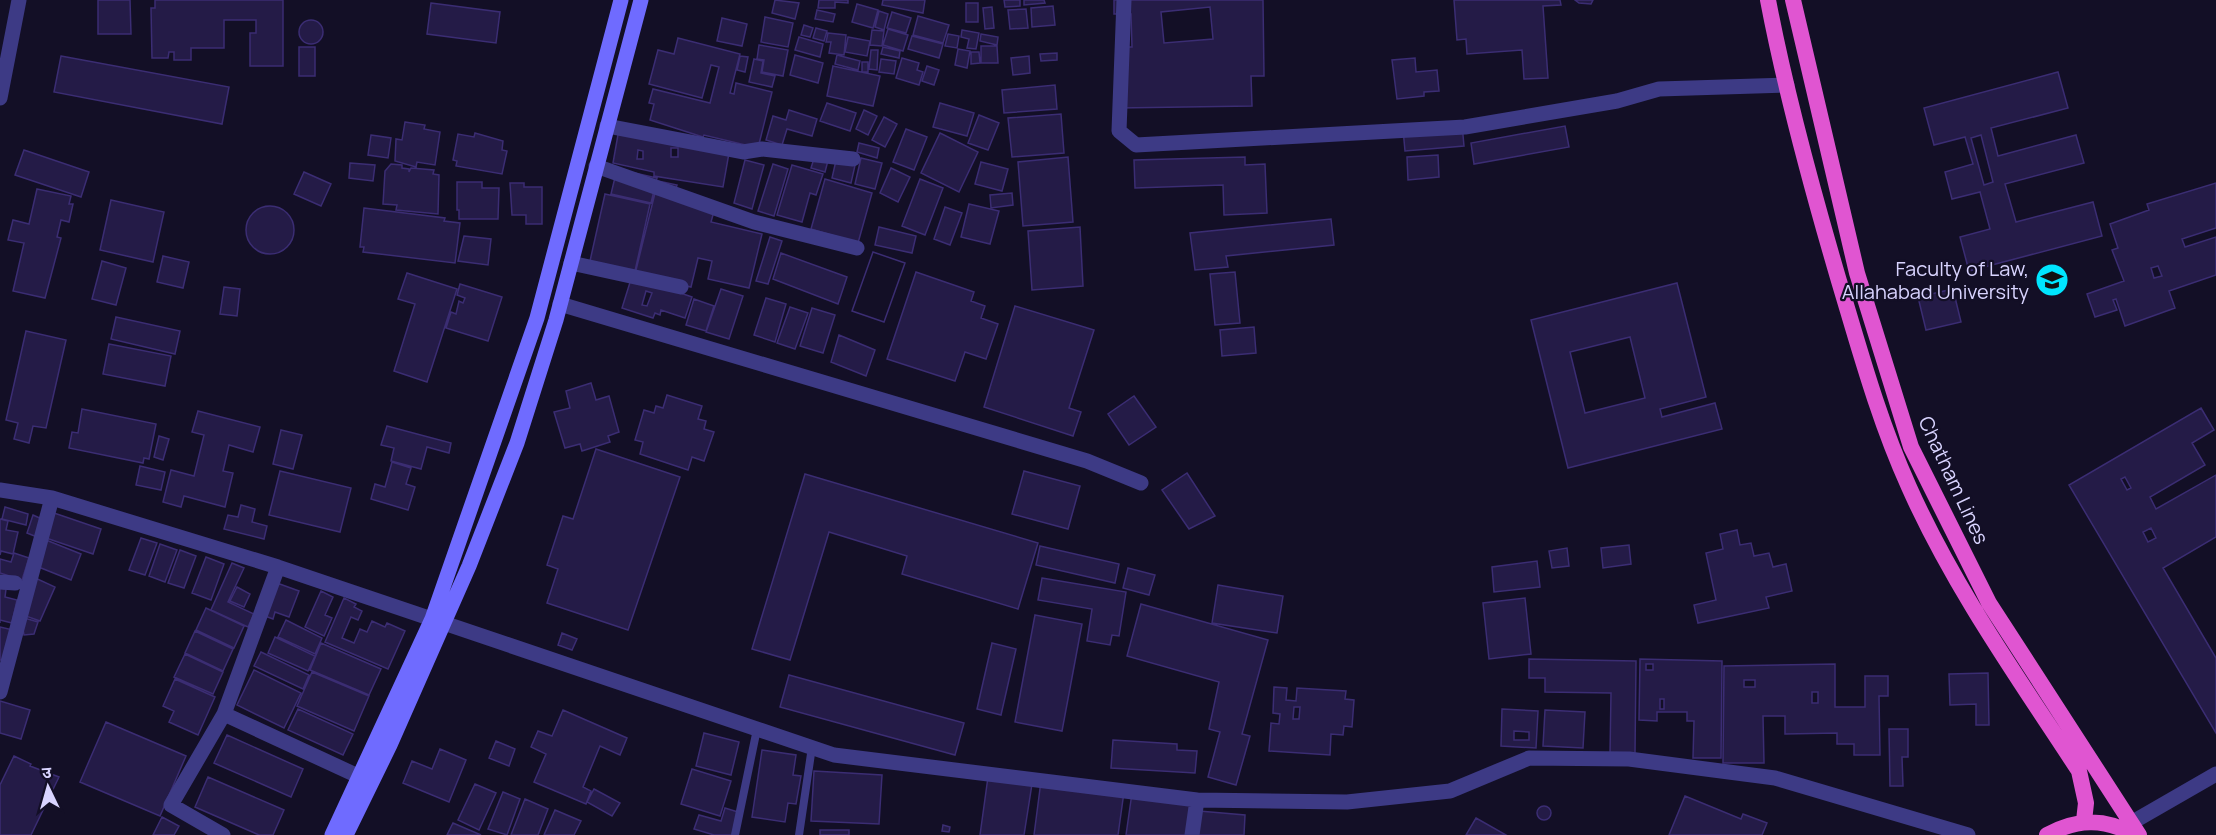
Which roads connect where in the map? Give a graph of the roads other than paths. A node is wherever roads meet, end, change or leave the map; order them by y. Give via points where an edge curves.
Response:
1 (19, 0) edge
2 (621, 0) edge
3 (641, 0) edge
4 (1124, 0) edge
5 (1768, 0) edge
6 (1793, 0) edge
7 (1787, 85) junction
8 (0, 98) edge
9 (607, 126) junction
10 (853, 159) dead end
11 (596, 166) junction
12 (857, 248) dead end
13 (571, 263) junction
14 (681, 287) dead end
15 (560, 303) junction
16 (1141, 483) dead end
17 (0, 490) edge
18 (52, 498) junction
19 (278, 567) junction
20 (437, 621) junction
21 (0, 692) edge
22 (224, 714) junction
23 (757, 729) junction
24 (813, 746) junction
25 (2216, 774) edge
26 (358, 776) junction
27 (1197, 800) junction
28 (2084, 822) junction
29 (2134, 831) edge
30 (223, 835) edge
31 (332, 835) edge
32 (346, 835) edge
33 (735, 835) edge
34 (799, 835) edge
35 (1192, 835) edge
36 (1968, 835) edge
37 (2047, 835) edge

1 - 8 street
2 - 20 main road via 537,318
3 - 9 main road
4 - 7 street via 1119,130 1136,145 1465,127 1617,101 1659,88
5 - 7 highway, Chatham Lines
6 - 29 highway, Chatham Lines via 1857,273 1911,447 1989,603
7 - 28 highway, Chatham Lines via 1822,223 1869,384 1889,438 1910,489 1965,596 2079,771 2086,803
9 - 10 street via 743,152 762,149
9 - 11 main road
11 - 12 street via 754,222
11 - 13 main road
13 - 14 street
13 - 15 main road
15 - 16 street via 1087,461
15 - 20 main road via 517,442 469,566
17 - 18 street
18 - 19 street
18 - 21 street
19 - 20 street
19 - 22 street
20 - 23 street
20 - 26 main road
20 - 32 main road via 390,745
22 - 26 street
22 - 30 street via 171,805
23 - 24 street
23 - 33 lane
24 - 27 street via 834,755
24 - 34 lane
25 - 29 street
26 - 31 main road
27 - 35 street
27 - 36 street via 1347,802 1450,791 1529,758 1629,759 1775,778
28 - 29 highway
28 - 37 highway via 2062,826

